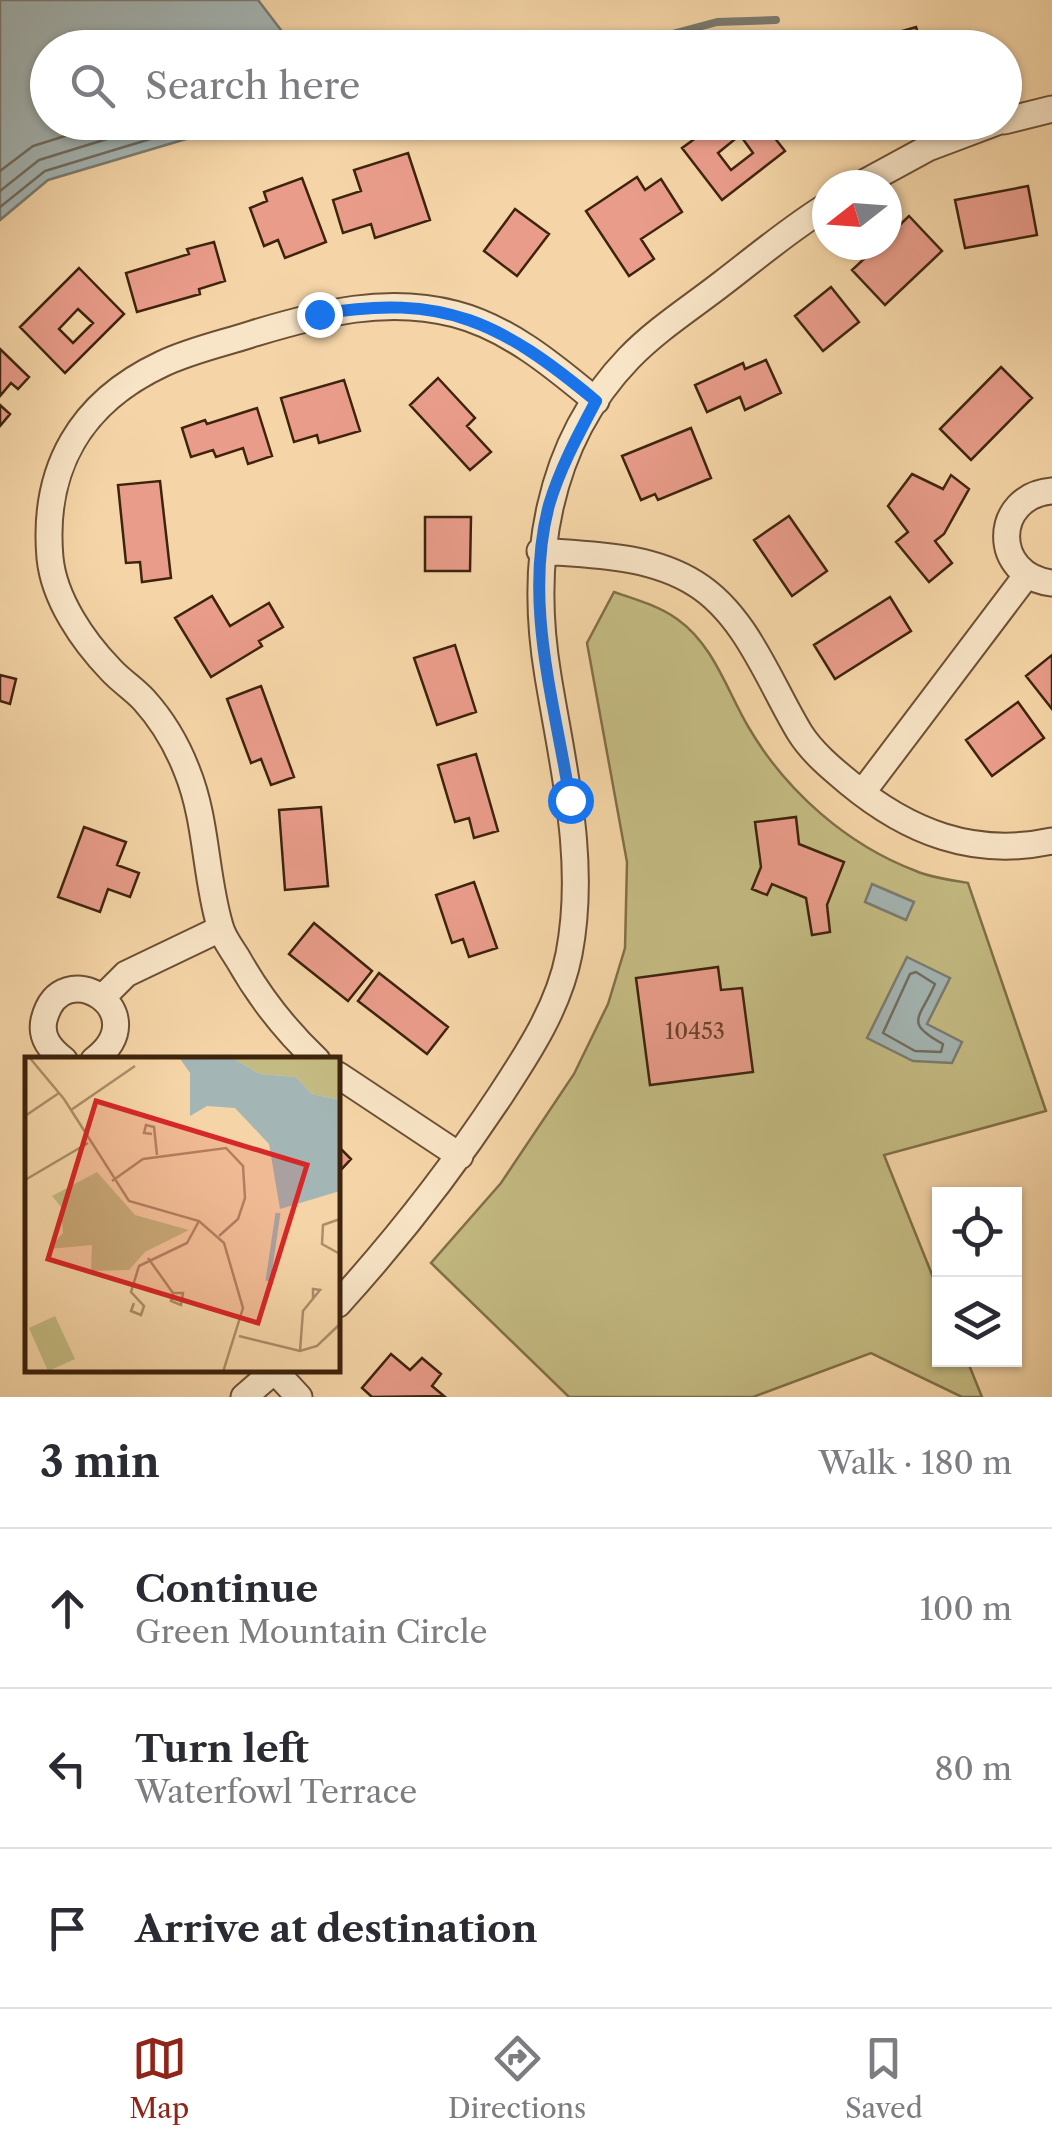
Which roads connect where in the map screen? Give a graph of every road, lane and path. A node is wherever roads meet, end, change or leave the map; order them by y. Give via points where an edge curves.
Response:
1 (1052, 108) edge
2 (1022, 116) edge
3 (950, 140) edge
4 (888, 170) edge
5 (812, 217) edge
6 (596, 401) junction
7 (1052, 492) edge
8 (540, 551) junction
9 (1026, 576) junction
10 (1052, 584) edge
11 (862, 794) junction
12 (1052, 842) edge
13 (220, 929) junction
14 (103, 997) junction
15 (61, 1057) edge
16 (98, 1057) edge
17 (314, 1057) edge
18 (340, 1076) edge
19 (460, 1156) junction
20 (340, 1302) edge
21 (273, 1372) edge
22 (277, 1372) edge
23 (244, 1397) edge
24 (300, 1397) edge

1 - 2 street
3 - 4 street
5 - 6 street via 656,334
6 - 8 street via 568,452
6 - 13 street via 536,352 458,314 389,305 319,314 166,362 94,408 56,478 50,563 88,643 172,738 201,820
7 - 9 street via 1026,499 1010,517 1005,537 1011,559
8 - 11 street via 648,564 698,585 747,638 803,738
8 - 19 street via 539,606 576,851 569,955 552,1012
9 - 10 street
9 - 11 street
11 - 12 street via 900,820 958,844 1024,848
13 - 14 street via 126,974
13 - 17 street via 266,1008
14 - 15 street via 74,989 48,1005 42,1027
14 - 16 street via 116,1021
18 - 19 street
19 - 20 street
21 - 23 street
22 - 24 street

